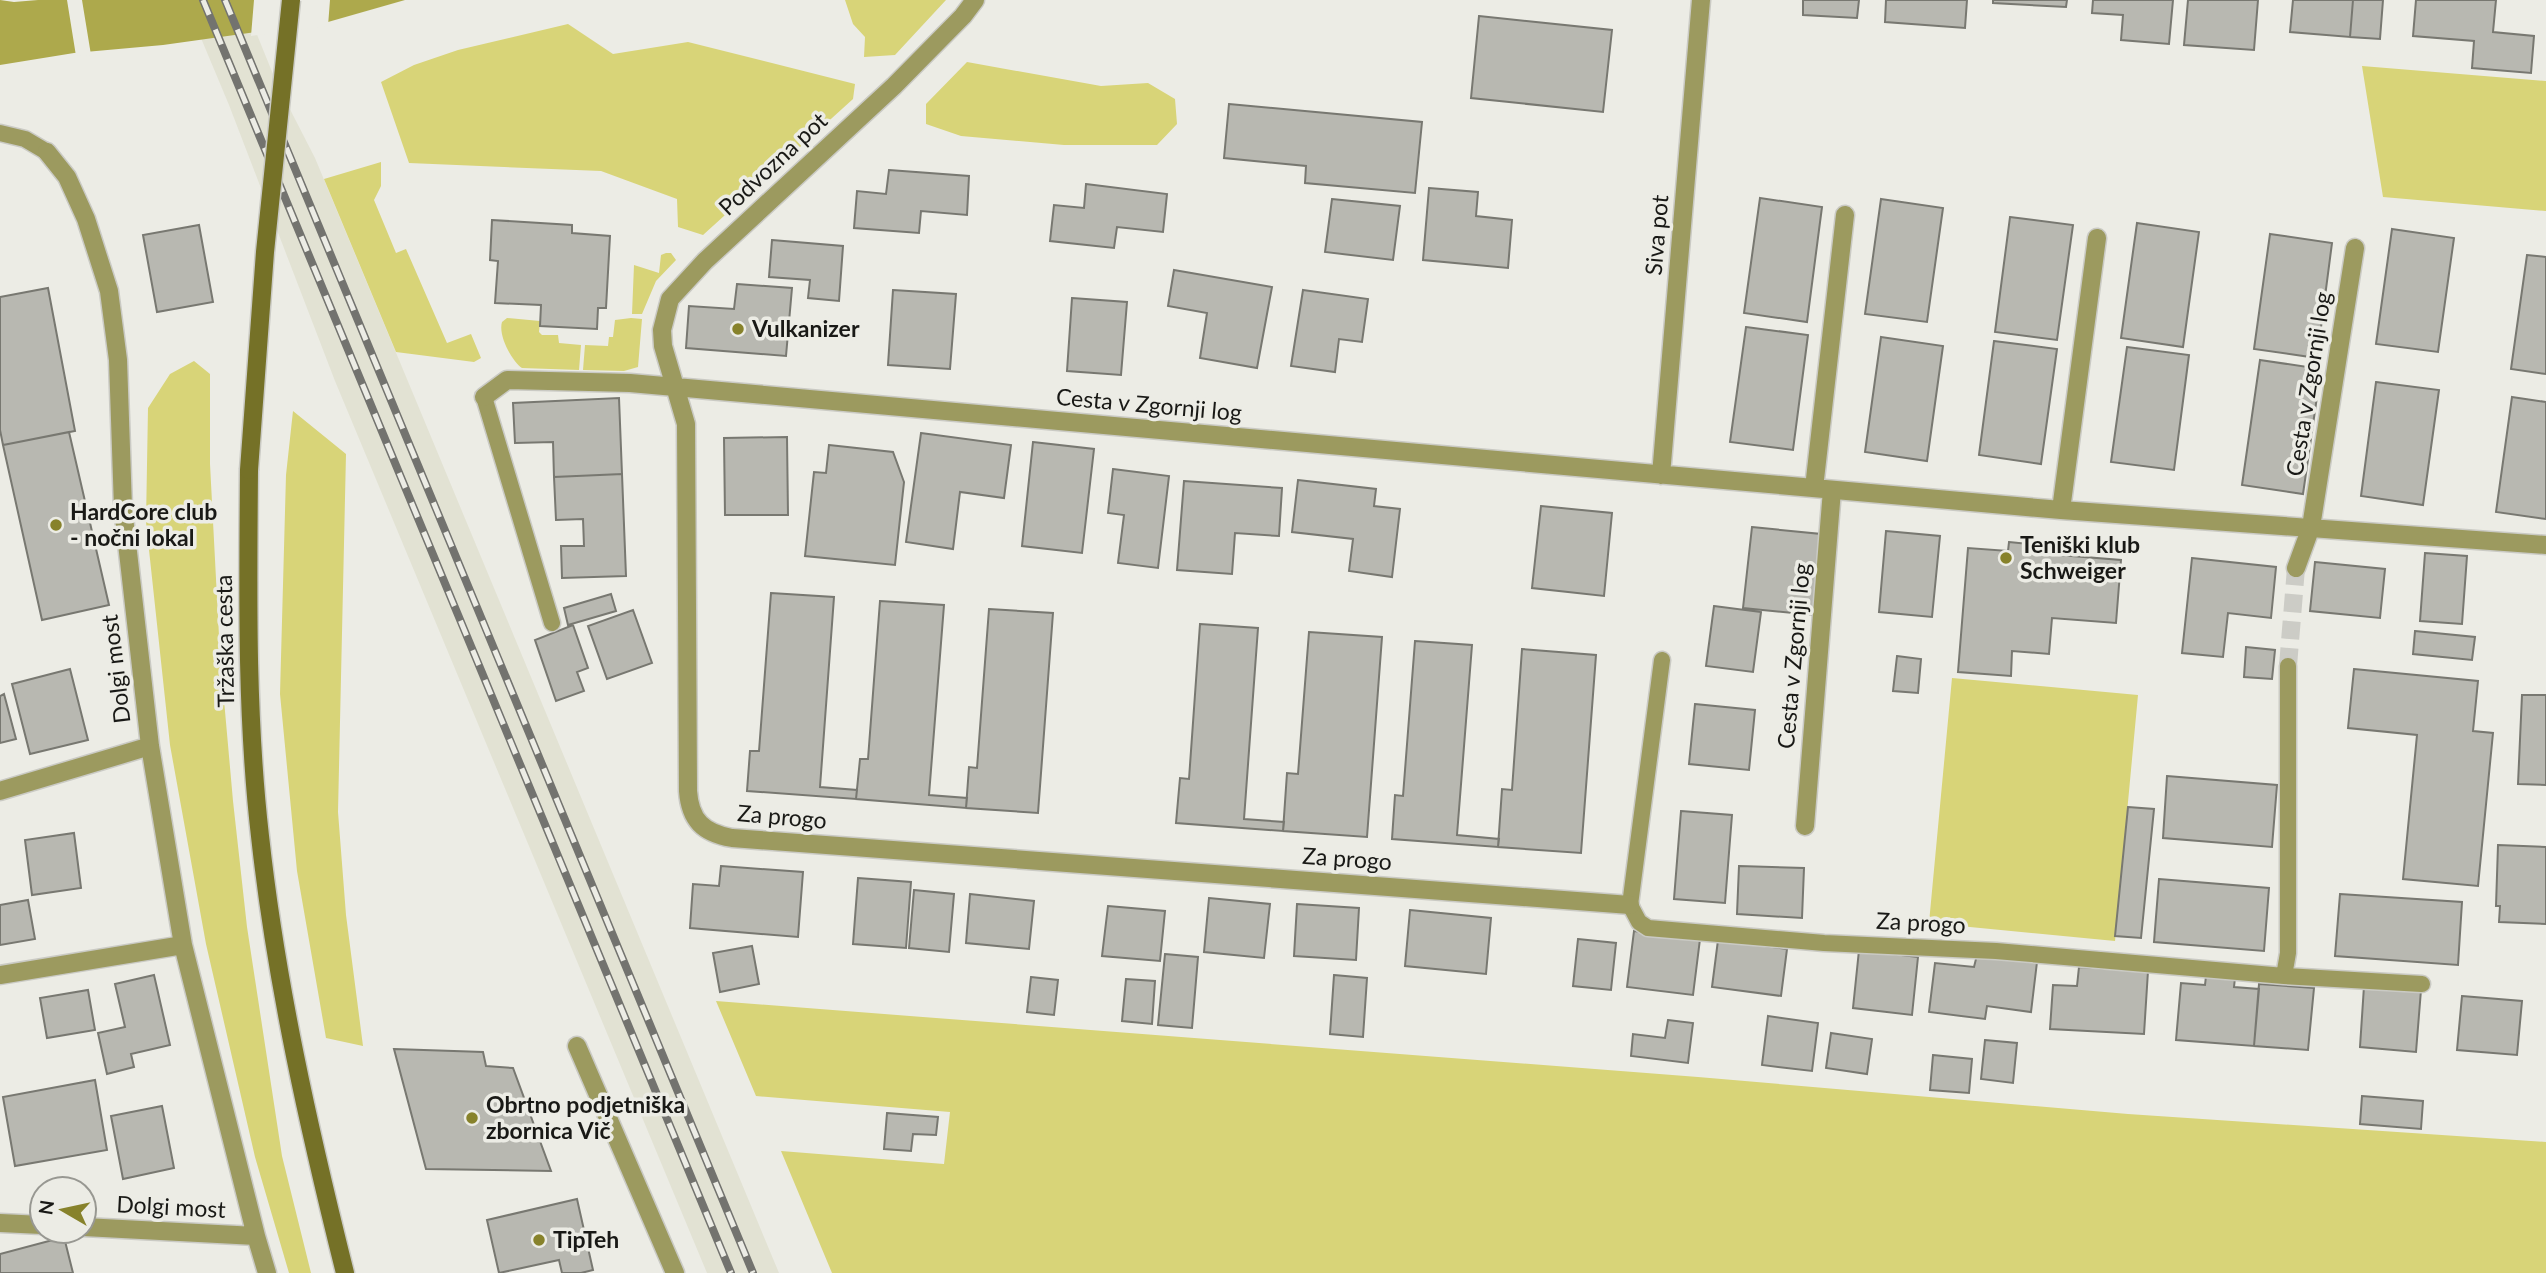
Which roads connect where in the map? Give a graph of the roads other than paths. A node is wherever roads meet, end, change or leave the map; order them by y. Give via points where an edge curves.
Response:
1 (290, 0) edge
2 (975, 0) edge
3 (1701, 0) edge
4 (0, 133) edge
5 (47, 152) joint
6 (1845, 215) dead end
7 (2097, 238) dead end
8 (2355, 247) dead end
9 (675, 388) junction
10 (484, 397) joint
11 (1661, 475) junction
12 (1823, 489) junction
13 (2061, 510) junction
14 (2311, 527) junction
15 (2546, 545) edge
16 (2296, 568) tunnel mouth
17 (552, 623) dead end
18 (1662, 660) dead end
19 (2288, 666) tunnel mouth
20 (150, 747) junction
21 (0, 791) edge
22 (1805, 826) dead end
23 (1630, 905) junction
24 (183, 945) junction
25 (0, 975) edge
26 (2284, 976) junction
27 (2422, 984) dead end
28 (577, 1046) dead end
29 (0, 1223) edge
30 (28, 1224) edge
31 (98, 1228) edge
32 (256, 1236) junction
33 (267, 1273) edge
34 (345, 1273) edge
35 (675, 1273) edge

1 - 34 main road, Tržaška cesta, bridge via 249,470 249,659 268,903 295,1056
2 - 9 street, Podvozna pot via 894,86 676,289 662,330
3 - 11 street, Siva pot
4 - 5 lane, Dolgi most via 25,139
5 - 20 street, Dolgi most via 66,177 86,219 109,291 118,360 122,508
6 - 12 street, Cesta v Zgornji log
7 - 13 street
8 - 14 street, Cesta v Zgornji log
9 - 10 street, Cesta v Zgornji log via 507,380
9 - 11 street, Cesta v Zgornji log
9 - 23 street, Za progo via 686,424 688,791 691,814 706,829 732,838
10 - 17 lane
11 - 12 street, Cesta v Zgornji log
12 - 13 street, Cesta v Zgornji log
12 - 22 street, Cesta v Zgornji log
13 - 14 street, Cesta v Zgornji log
14 - 15 street, Cesta v Zgornji log
14 - 16 street, Cesta v Zgornji log
18 - 23 lane
19 - 26 lane via 2288,953
20 - 21 street
20 - 24 street, Dolgi most
23 - 26 lane, Za progo via 1648,928
24 - 25 street
24 - 32 street, Dolgi most
26 - 27 lane, Za progo
28 - 35 street
29 - 30 street
31 - 32 street, Dolgi most
32 - 33 street, Dolgi most

